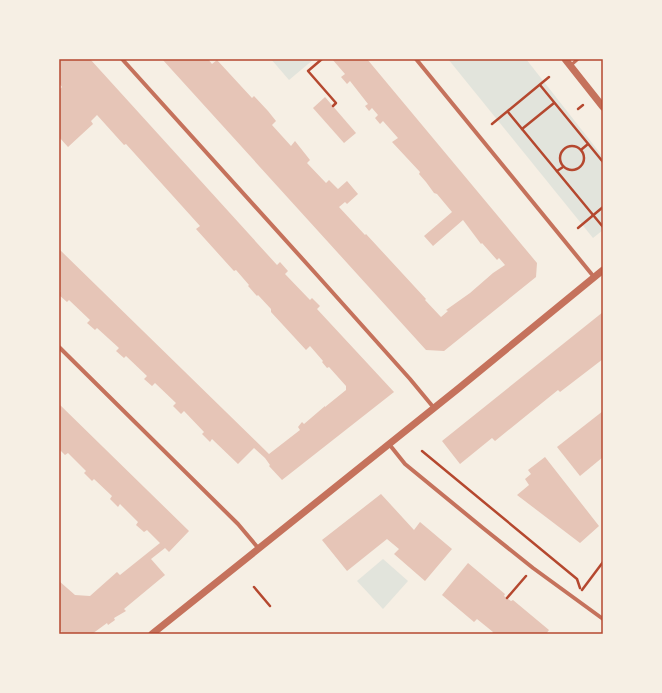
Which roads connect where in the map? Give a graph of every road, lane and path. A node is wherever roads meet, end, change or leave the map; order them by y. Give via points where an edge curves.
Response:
1 (122, 59) edge
2 (322, 59) edge
3 (416, 59) edge
4 (565, 59) edge
5 (578, 59) edge
6 (570, 66) junction
7 (549, 77) dead end
8 (540, 85) junction
9 (554, 103) junction
10 (583, 105) dead end
11 (333, 106) dead end
12 (603, 106) edge
13 (578, 109) dead end
14 (508, 112) junction
15 (492, 124) dead end
16 (522, 129) junction
17 (588, 144) junction
18 (582, 150) junction
19 (603, 162) edge
20 (563, 166) junction
21 (557, 171) junction
22 (603, 207) edge
23 (592, 215) junction
24 (603, 227) edge
25 (578, 228) dead end
26 (603, 270) edge
27 (594, 277) junction
28 (59, 348) edge
29 (434, 408) junction
30 (389, 444) junction
31 (422, 452) dead end
32 (259, 549) junction
33 (603, 562) edge
34 (254, 587) dead end
35 (581, 591) junction
36 (586, 595) dead end
37 (575, 598) junction
38 (270, 606) dead end
39 (603, 619) edge
40 (152, 634) edge

1 - 29 street
2 - 11 path via 308,71 336,103
3 - 27 street
4 - 6 street
5 - 6 lane
6 - 12 street
7 - 8 path
8 - 9 path
8 - 14 path
9 - 16 path
9 - 17 path
10 - 13 path
14 - 15 path
14 - 16 path
16 - 21 path
17 - 18 path
17 - 19 path
18 - 20 path via 585,158 581,167 572,171
18 - 20 path via 573,145 564,149 560,158
20 - 21 path
21 - 23 path
22 - 23 path
23 - 24 path
23 - 25 path
26 - 27 street
27 - 29 street
28 - 32 street via 238,524
29 - 30 street
30 - 32 street
30 - 37 street via 406,464 482,528
31 - 35 path via 577,579
32 - 40 street
33 - 35 path
34 - 38 path
35 - 36 path
35 - 37 path
37 - 39 street

